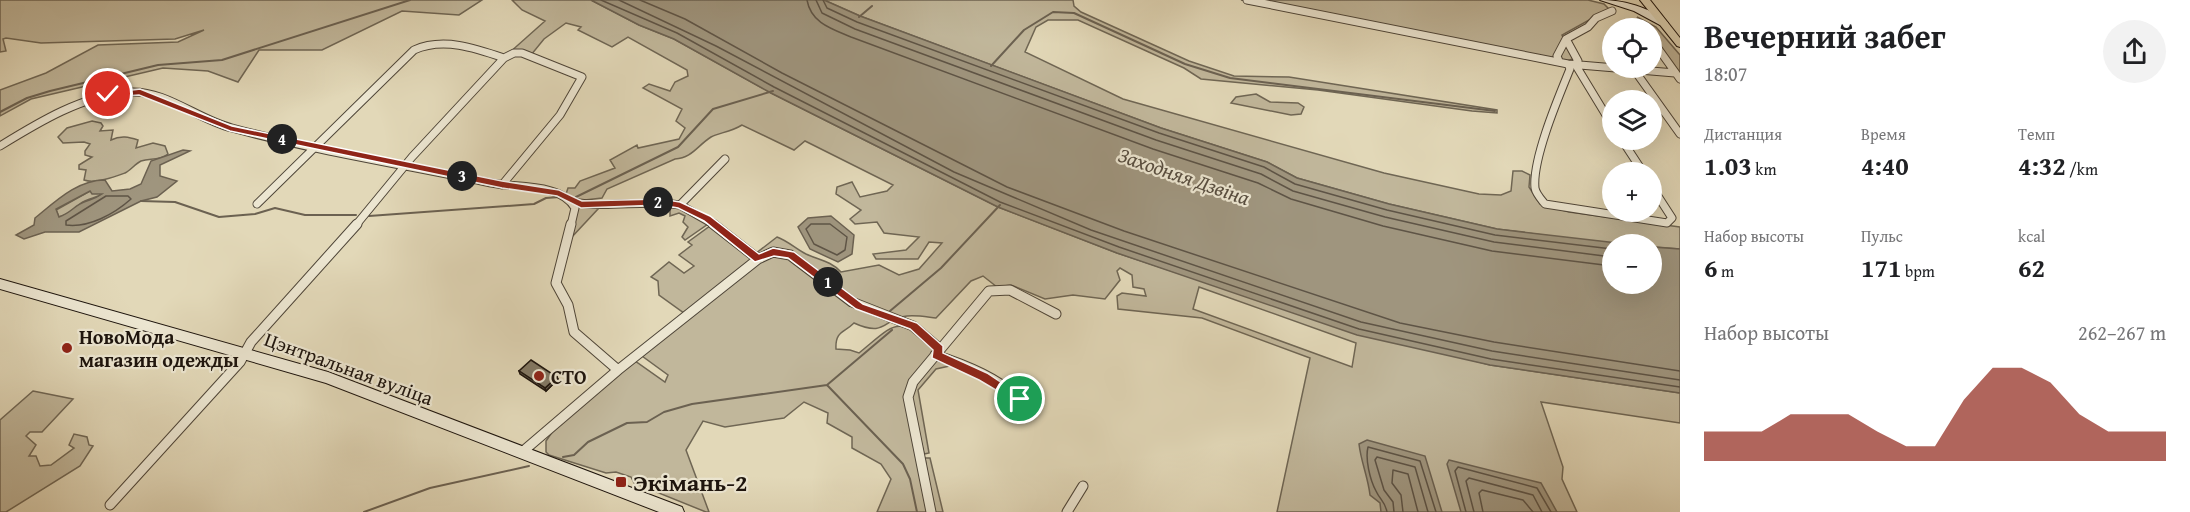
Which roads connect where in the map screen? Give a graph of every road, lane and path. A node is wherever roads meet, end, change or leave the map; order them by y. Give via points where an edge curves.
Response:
1 (1247, 0) edge
2 (1605, 0) edge
3 (1645, 0) edge
4 (1654, 0) edge
5 (1612, 11) dead end
6 (1663, 23) junction
7 (1680, 33) edge
8 (1566, 39) junction
9 (1680, 44) edge
10 (1662, 54) edge
11 (1559, 57) junction
12 (504, 58) junction
13 (1572, 62) junction
14 (1602, 66) edge
15 (1662, 74) edge
16 (1678, 76) edge
17 (1640, 78) edge
18 (1602, 109) edge
19 (1680, 134) edge
20 (0, 146) edge
21 (319, 146) junction
22 (725, 159) dead end
23 (405, 165) junction
24 (502, 185) junction
25 (573, 202) junction
26 (1662, 202) edge
27 (257, 204) dead end
28 (680, 205) junction
29 (1602, 213) edge
30 (1661, 222) edge
31 (758, 259) junction
32 (0, 284) edge
33 (1056, 314) dead end
34 (245, 352) junction
35 (938, 352) junction
36 (618, 370) junction
37 (1023, 411) dead end
38 (521, 453) junction
39 (1083, 486) dead end
40 (110, 505) dead end
41 (677, 512) edge
42 (931, 512) edge
43 (1067, 512) edge

1 - 11 street via 1532,56
2 - 6 main road via 1637,9
3 - 6 main road
4 - 7 main road
5 - 8 street
6 - 9 main road
8 - 11 street
8 - 13 street
10 - 16 street
11 - 13 street
12 - 21 street via 479,50 429,44 417,48
12 - 23 street
12 - 24 street via 522,53 582,79
13 - 14 street
13 - 18 street
13 - 29 street via 1557,101 1535,187 1545,204
15 - 16 street
17 - 19 street
20 - 21 street via 96,99 134,91 230,128
21 - 23 street
21 - 27 street
22 - 28 street
23 - 24 street
23 - 34 street
24 - 25 street via 559,193
25 - 28 street
25 - 36 street via 556,283 568,305 574,332
26 - 30 street via 1672,218 1667,223
28 - 31 street via 707,219
31 - 35 street via 773,252 790,255 852,302 914,326
31 - 36 street
32 - 34 main road, Цэнтральная вуліца
33 - 35 street via 1010,290 997,289 985,294
34 - 38 main road, Цэнтральная вуліца via 328,378
34 - 40 street
35 - 37 street via 1012,393 1023,403
35 - 42 street via 913,382 908,397
36 - 38 street
38 - 41 main road, Цэнтральная вуліца
39 - 43 street

